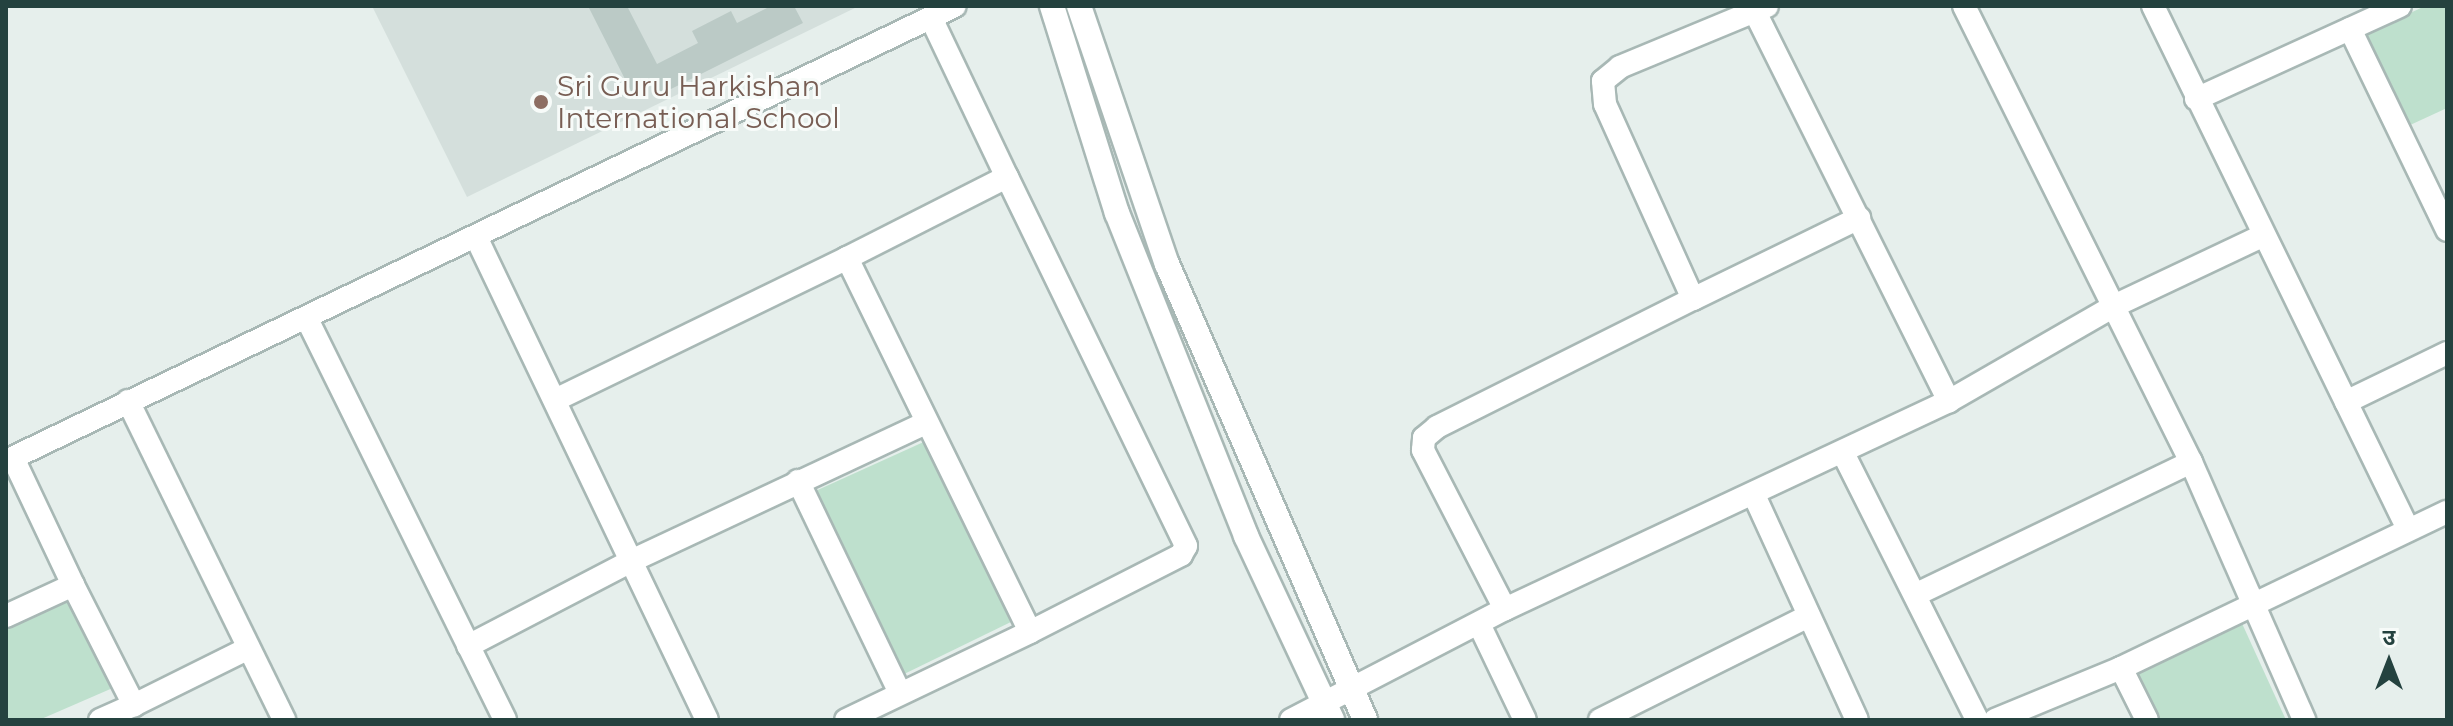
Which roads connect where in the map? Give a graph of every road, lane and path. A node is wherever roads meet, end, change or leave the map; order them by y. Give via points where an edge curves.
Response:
1 (955, 6) edge
2 (1052, 6) edge
3 (1079, 6) edge
4 (1964, 6) edge
5 (2153, 6) edge
6 (2400, 6) edge
7 (1761, 9) edge
8 (931, 18) junction
9 (2350, 29) junction
10 (2196, 99) junction
11 (1007, 177) junction
12 (1859, 218) junction
13 (2447, 230) edge
14 (2262, 236) junction
15 (477, 239) junction
16 (847, 258) junction
17 (1693, 299) junction
18 (2116, 305) junction
19 (308, 321) junction
20 (2447, 353) edge
21 (555, 400) junction
22 (128, 401) junction
23 (1949, 401) junction
24 (2346, 402) junction
25 (925, 423) junction
26 (1843, 453) junction
27 (10, 460) edge
28 (2191, 462) junction
29 (798, 481) junction
30 (1754, 495) junction
31 (2447, 512) edge
32 (2408, 529) junction
33 (631, 561) junction
34 (73, 585) junction
35 (1917, 594) junction
36 (2250, 603) junction
37 (1505, 609) junction
38 (6, 616) edge
39 (1809, 616) junction
40 (1479, 624) junction
41 (1030, 632) junction
42 (468, 646) junction
43 (249, 648) junction
44 (2121, 668) junction
45 (1350, 691) junction
46 (900, 693) junction
47 (134, 705) junction
48 (1328, 712) edge
49 (1850, 718) edge
50 (100, 720) edge
51 (284, 720) edge
52 (505, 720) edge
53 (707, 720) edge
54 (846, 720) edge
55 (1291, 720) edge
56 (1365, 720) edge
57 (1525, 720) edge
58 (1600, 720) edge
59 (1977, 720) edge
60 (1995, 720) edge
61 (2147, 720) edge
62 (2304, 720) edge

1 - 8 street
2 - 48 street via 1117,213 1246,536
3 - 45 street via 1167,264
4 - 18 street
5 - 10 street
6 - 9 street
7 - 12 street
7 - 17 street via 1612,71 1603,81 1605,104
8 - 11 street
8 - 15 street
9 - 10 street
9 - 13 street
10 - 14 street
11 - 16 street
11 - 41 street via 1186,546 1181,555
12 - 17 street
12 - 23 street
14 - 18 street
14 - 24 street
15 - 19 street
15 - 21 street
16 - 21 street
16 - 25 street
17 - 37 street via 1424,438 1423,450
18 - 23 street
18 - 28 street
19 - 22 street
19 - 42 street
20 - 24 street
21 - 33 street
22 - 27 street
22 - 43 street
23 - 26 street
24 - 32 street
25 - 29 street
25 - 41 street
26 - 30 street
26 - 35 street
27 - 34 street
28 - 35 street
28 - 36 street
29 - 33 street
29 - 46 street
30 - 37 street
30 - 39 street
31 - 32 street
32 - 36 street
33 - 42 street
33 - 53 street
34 - 38 street
34 - 47 street
35 - 59 street
36 - 44 street
36 - 62 street
37 - 40 street
39 - 49 street
39 - 58 street
40 - 45 street
40 - 57 street
41 - 46 street
42 - 52 street
43 - 47 street
43 - 51 street
44 - 60 street
44 - 61 street
45 - 48 street
45 - 56 street
46 - 54 street
47 - 50 street
48 - 55 street

